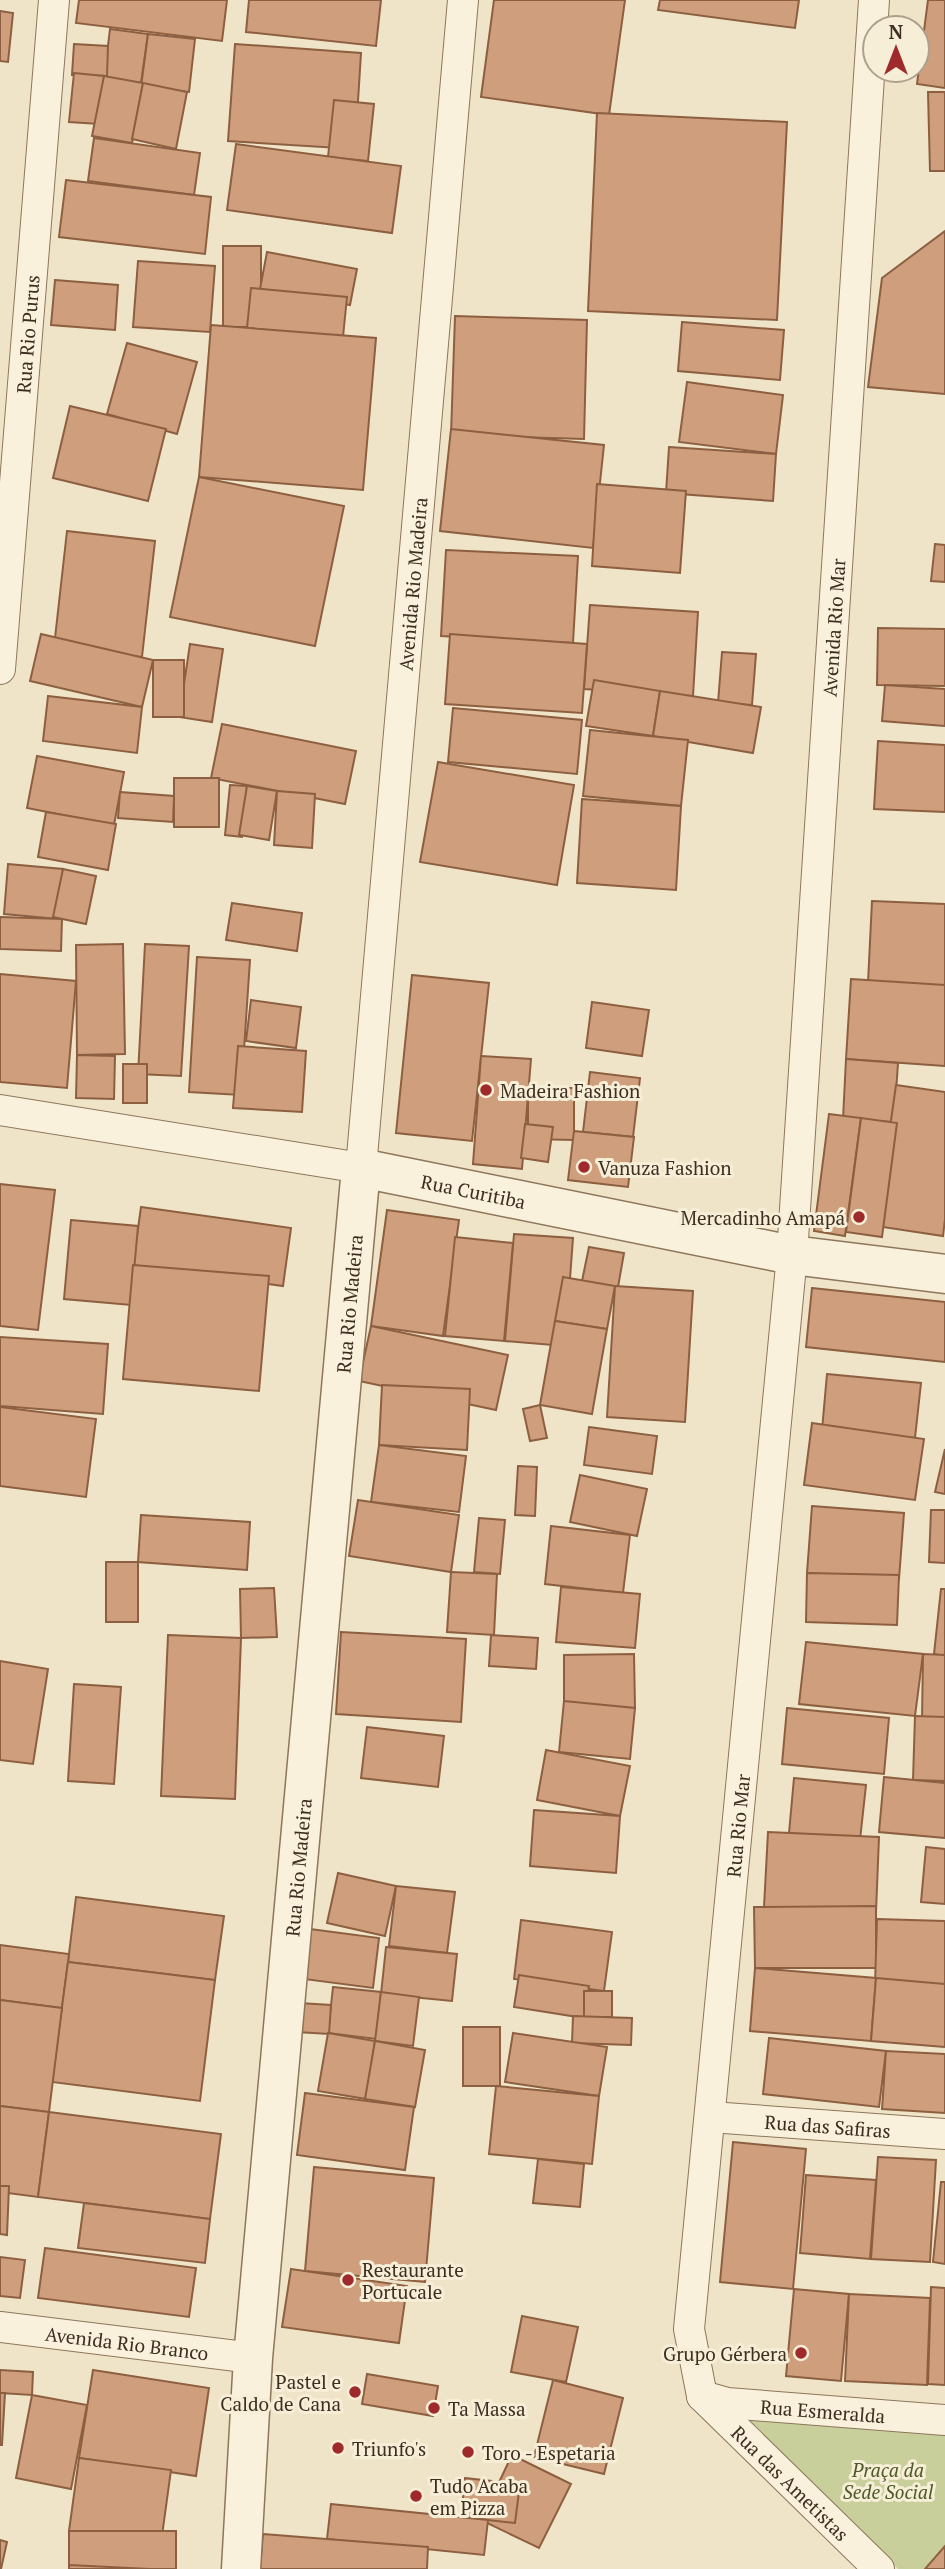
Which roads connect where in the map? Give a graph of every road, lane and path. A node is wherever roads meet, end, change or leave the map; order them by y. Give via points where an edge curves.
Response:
1 (54, 0) edge
2 (463, 0) edge
3 (874, 0) edge
4 (0, 669) edge
5 (0, 1110) edge
6 (361, 1168) junction
7 (792, 1255) junction
8 (945, 1274) edge
9 (711, 2117) junction
10 (945, 2134) edge
11 (0, 2328) edge
12 (253, 2358) junction
13 (702, 2396) junction
14 (945, 2420) edge
15 (241, 2569) edge
16 (879, 2569) edge

1 - 4 street, Rua Rio Purus
2 - 6 street, Avenida Rio Madeira
3 - 7 street, Avenida Rio Mar
5 - 6 street, Rua Curitiba
6 - 7 street, Rua Curitiba
6 - 12 street, Rua Rio Madeira
7 - 8 street, Rua Curitiba
7 - 9 street, Rua Rio Mar
9 - 10 street, Rua das Safiras
9 - 13 street, Rua Rio Mar via 689,2329
11 - 12 street, Avenida Rio Branco
12 - 15 street, Rua Rio Madeira
13 - 14 street, Rua Esmeralda via 727,2403
13 - 16 street, Rua das Ametistas

